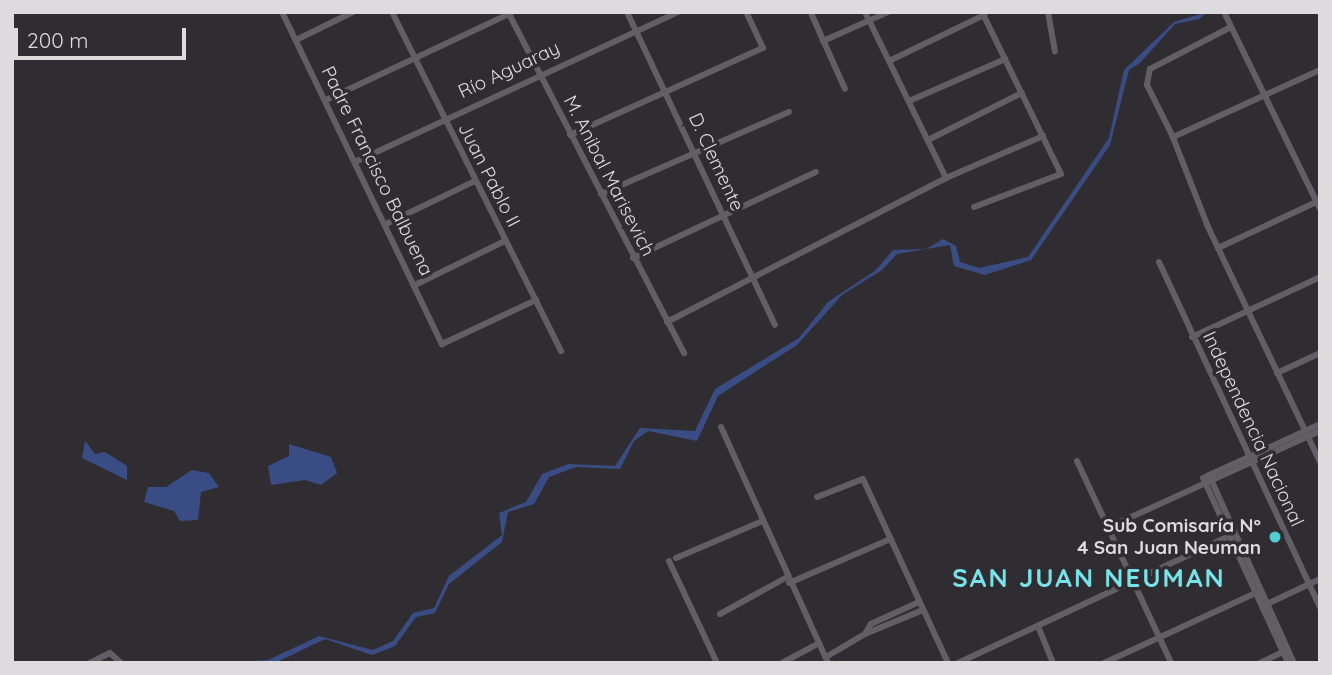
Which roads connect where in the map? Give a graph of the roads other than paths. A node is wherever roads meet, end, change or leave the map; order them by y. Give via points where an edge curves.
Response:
1 (282, 12) edge
2 (354, 12) edge
3 (392, 12) edge
4 (627, 12) edge
5 (678, 12) edge
6 (746, 12) edge
7 (865, 12) edge
8 (888, 12) edge
9 (1048, 12) edge
10 (509, 13) edge
11 (811, 13) edge
12 (983, 14) edge
13 (1225, 14) edge
14 (869, 21) junction
15 (1231, 27) junction
16 (637, 32) junction
17 (296, 40) junction
18 (823, 41) junction
19 (1055, 51) dead end
20 (414, 58) junction
21 (1005, 59) junction
22 (889, 61) junction
23 (1320, 70) edge
24 (538, 73) junction
25 (845, 89) dead end
26 (665, 92) junction
27 (1022, 93) junction
28 (1265, 97) junction
29 (326, 100) junction
30 (909, 101) junction
31 (789, 111) dead end
32 (443, 118) junction
33 (570, 135) junction
34 (1172, 135) junction
35 (1043, 136) junction
36 (928, 140) junction
37 (694, 153) junction
38 (355, 162) junction
39 (816, 172) dead end
40 (946, 178) junction
41 (475, 181) junction
42 (601, 194) junction
43 (1318, 206) edge
44 (974, 207) dead end
45 (723, 215) junction
46 (386, 224) junction
47 (505, 241) junction
48 (1218, 248) junction
49 (633, 258) junction
50 (1158, 261) dead end
51 (1320, 277) edge
52 (753, 279) junction
53 (415, 285) junction
54 (536, 300) junction
55 (1248, 310) junction
56 (667, 322) junction
57 (775, 326) dead end
58 (1192, 337) junction
59 (561, 351) dead end
60 (684, 353) dead end
61 (1320, 353) edge
62 (1277, 373) junction
63 (1320, 424) edge
64 (721, 428) dead end
65 (1320, 431) edge
66 (1306, 434) junction
67 (1250, 459) junction
68 (1077, 461) dead end
69 (1320, 462) edge
70 (1206, 480) junction
71 (817, 497) dead end
72 (760, 523) junction
73 (1107, 528) junction
74 (1232, 534) junction
75 (890, 539) junction
76 (1320, 579) edge
77 (788, 580) junction
78 (1133, 582) junction
79 (1309, 584) junction
80 (1258, 591) junction
81 (919, 602) junction
82 (1265, 605) junction
83 (1320, 608) edge
84 (923, 610) junction
85 (720, 614) dead end
86 (1038, 626) junction
87 (865, 634) junction
88 (1159, 636) junction
89 (819, 643) junction
90 (1285, 651) junction
91 (827, 660) edge
92 (90, 663) edge
93 (121, 663) edge
94 (717, 663) edge
95 (782, 663) edge
96 (948, 663) edge
97 (958, 663) edge
98 (1053, 663) edge
99 (1104, 663) edge
100 (1171, 663) edge
101 (1260, 663) edge
102 (1288, 663) edge
103 (1294, 663) edge

1 - 17 street, Padre Francisco Balbuena
2 - 17 street
3 - 20 street, Juan Pablo II
4 - 16 street, D. Clemente
5 - 16 street, Río Aguaray
6 - 26 street via 763,48
7 - 14 street
8 - 14 street
9 - 19 street
10 - 20 street
10 - 24 street, M. Anibal Marisevich
11 - 18 street
12 - 21 street
12 - 22 street
13 - 15 street
14 - 18 street
14 - 22 street
15 - 28 street
15 - 34 street via 1150,69 1147,85
16 - 24 street, Río Aguaray
16 - 26 street, D. Clemente
17 - 29 street, Padre Francisco Balbuena
18 - 25 street
20 - 29 street
20 - 32 street, Juan Pablo II
21 - 27 street
21 - 30 street
22 - 30 street
23 - 28 street
24 - 32 street, Río Aguaray
24 - 33 street, M. Anibal Marisevich
26 - 33 street
26 - 37 street, D. Clemente
27 - 35 street
27 - 36 street
28 - 34 street
28 - 43 street
29 - 38 street, Padre Francisco Balbuena
30 - 36 street
31 - 37 street
32 - 38 street, Río Aguaray
32 - 41 street, Juan Pablo II
33 - 42 street, M. Anibal Marisevich
34 - 48 street
35 - 40 street
35 - 44 street via 1061,174
36 - 40 street
37 - 42 street
37 - 45 street, D. Clemente
38 - 46 street, Padre Francisco Balbuena
39 - 45 street
40 - 52 street
41 - 46 street
41 - 47 street, Juan Pablo II
42 - 49 street, M. Anibal Marisevich
43 - 48 street
45 - 49 street
45 - 52 street, D. Clemente
46 - 53 street, Padre Francisco Balbuena
47 - 53 street
47 - 54 street, Juan Pablo II
48 - 55 street
49 - 56 street, M. Anibal Marisevich
50 - 58 street, Independencia Nacional
51 - 55 street
52 - 56 street
52 - 57 street, D. Clemente
53 - 54 street, Padre Francisco Balbuena via 442,344
54 - 59 street, Juan Pablo II
55 - 58 street
55 - 62 street
56 - 60 street, M. Anibal Marisevich
58 - 67 street, Independencia Nacional
61 - 62 street
62 - 66 street
63 - 66 street
64 - 72 street
65 - 66 street
66 - 67 street
66 - 69 street
67 - 70 street
67 - 79 street, Independencia Nacional
68 - 73 street
70 - 73 street
70 - 74 street
71 - 75 street via 863,479
72 - 77 street
72 - 94 street via 673,559
73 - 78 street
74 - 78 street
74 - 80 street
75 - 77 street
75 - 81 street
76 - 79 street
77 - 85 street
77 - 89 street
78 - 86 street
78 - 88 street
79 - 82 street
79 - 83 street, Independencia Nacional
80 - 82 street
80 - 88 street
81 - 84 street
81 - 87 street via 872,624
82 - 90 street
84 - 87 street
84 - 96 street
86 - 97 street
86 - 98 street
87 - 91 street
88 - 99 street
88 - 100 street
89 - 91 street
89 - 95 street
90 - 101 street
90 - 102 street
90 - 103 street
92 - 93 street via 110,653

